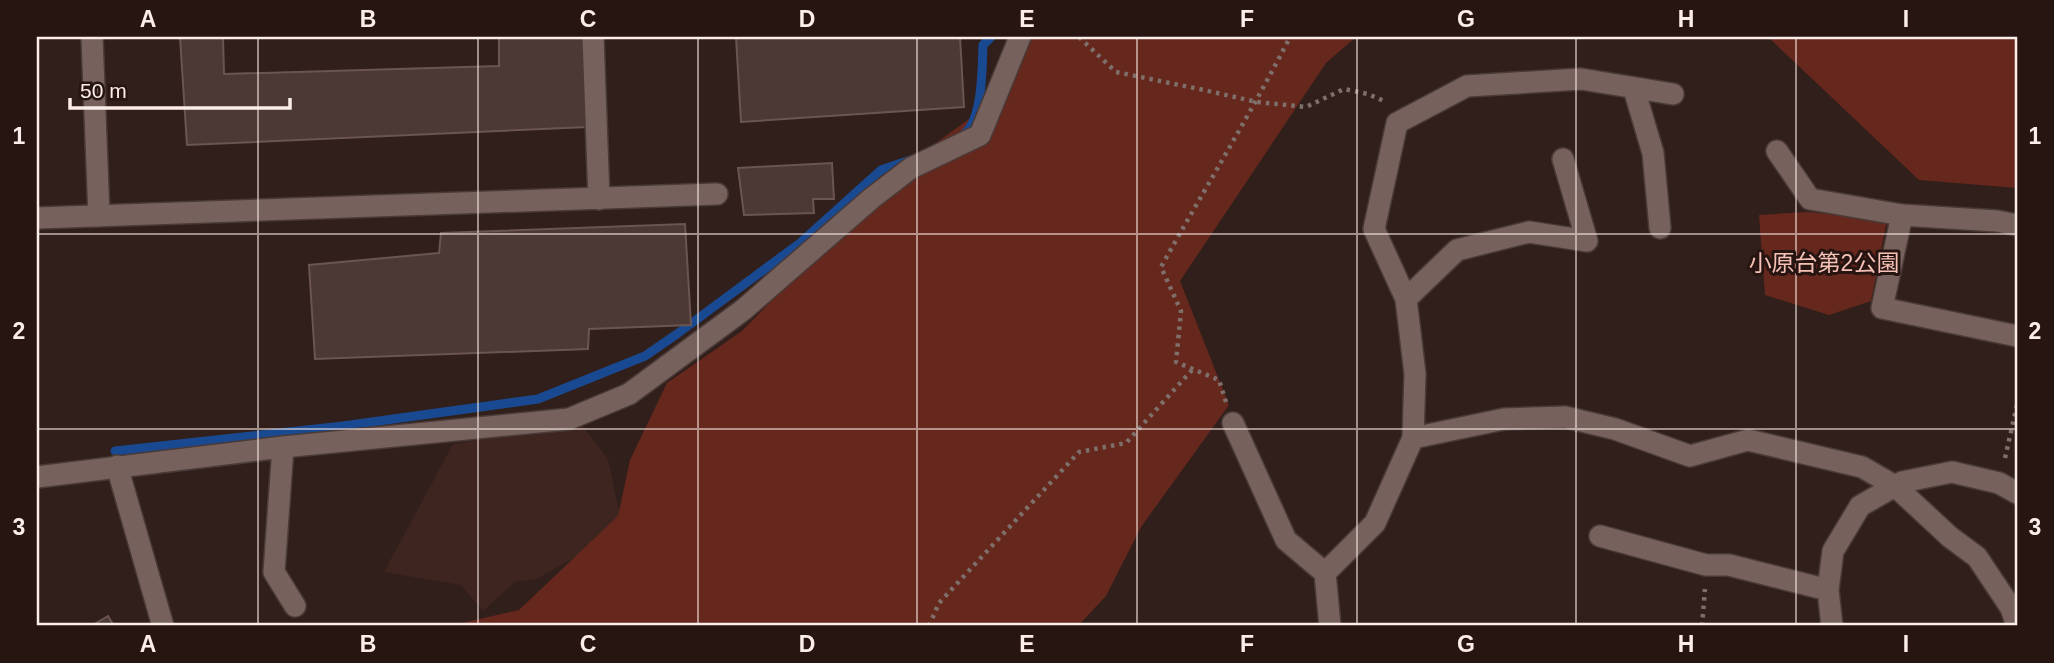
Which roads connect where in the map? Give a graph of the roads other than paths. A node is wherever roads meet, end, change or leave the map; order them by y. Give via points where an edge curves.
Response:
1 (92, 37) edge
2 (593, 37) edge
3 (1020, 37) edge
4 (1634, 89) junction
5 (1673, 94) dead end
6 (1777, 151) dead end
7 (1563, 159) dead end
8 (717, 194) dead end
9 (599, 199) junction
10 (1902, 215) junction
11 (99, 216) junction
12 (37, 218) edge
13 (2017, 225) edge
14 (1660, 228) dead end
15 (1406, 299) junction
16 (2017, 336) edge
17 (1233, 423) road end
18 (1413, 438) junction
19 (283, 447) junction
20 (117, 466) junction
21 (37, 477) edge
22 (1895, 486) junction
23 (2008, 488) edge
24 (1600, 536) dead end
25 (1325, 573) junction
26 (1828, 590) junction
27 (295, 606) dead end
28 (163, 626) edge
29 (1329, 626) edge
30 (1832, 626) edge
31 (2017, 626) edge

1 - 11 street
2 - 9 street
3 - 19 street via 980,135 911,167 743,310 629,394 569,419
4 - 5 street
4 - 14 street via 1653,153
4 - 15 street via 1581,79 1467,86 1397,123 1374,229
6 - 10 street via 1810,200
7 - 15 street via 1587,241 1529,232 1457,250
8 - 9 street
9 - 11 street
10 - 13 street
10 - 16 street via 1882,308
11 - 12 street
15 - 18 street via 1415,374
17 - 25 street via 1286,540
18 - 22 street via 1504,419 1565,417 1690,456 1748,440 1861,467
18 - 25 street via 1376,523
19 - 20 street
19 - 27 street via 274,572
20 - 21 street
20 - 28 street
22 - 23 street via 1952,472
22 - 26 street via 1860,506 1833,551
22 - 31 street via 1977,557 2011,608
24 - 26 street via 1706,565 1729,565
25 - 29 street
26 - 30 street

